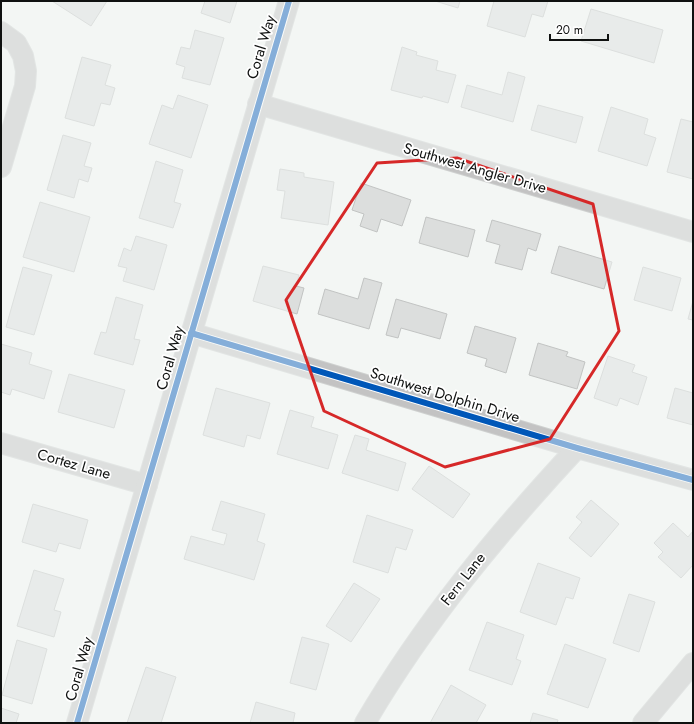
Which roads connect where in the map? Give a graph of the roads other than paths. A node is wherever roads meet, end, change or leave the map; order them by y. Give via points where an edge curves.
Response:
1 (288, 1) edge
2 (8, 38) edge
3 (258, 104) junction
4 (1, 167) edge
5 (693, 232) edge
6 (191, 333) junction
7 (1, 442) edge
8 (577, 448) junction
9 (693, 480) edge
10 (147, 485) junction
11 (693, 663) edge
12 (77, 723) edge
13 (365, 723) edge
14 (643, 723) edge

1 - 3 street, Coral Way
2 - 4 street via 23,56 26,71 25,86
3 - 5 street, Southwest Angler Drive
3 - 6 street, Coral Way
6 - 8 street, Southwest Dolphin Drive
6 - 10 street, Coral Way
7 - 10 street, Cortez Lane
8 - 9 street, Southwest Dolphin Drive
8 - 13 street, Fern Lane via 523,506 472,567 424,631
10 - 12 street, Coral Way
11 - 14 street

